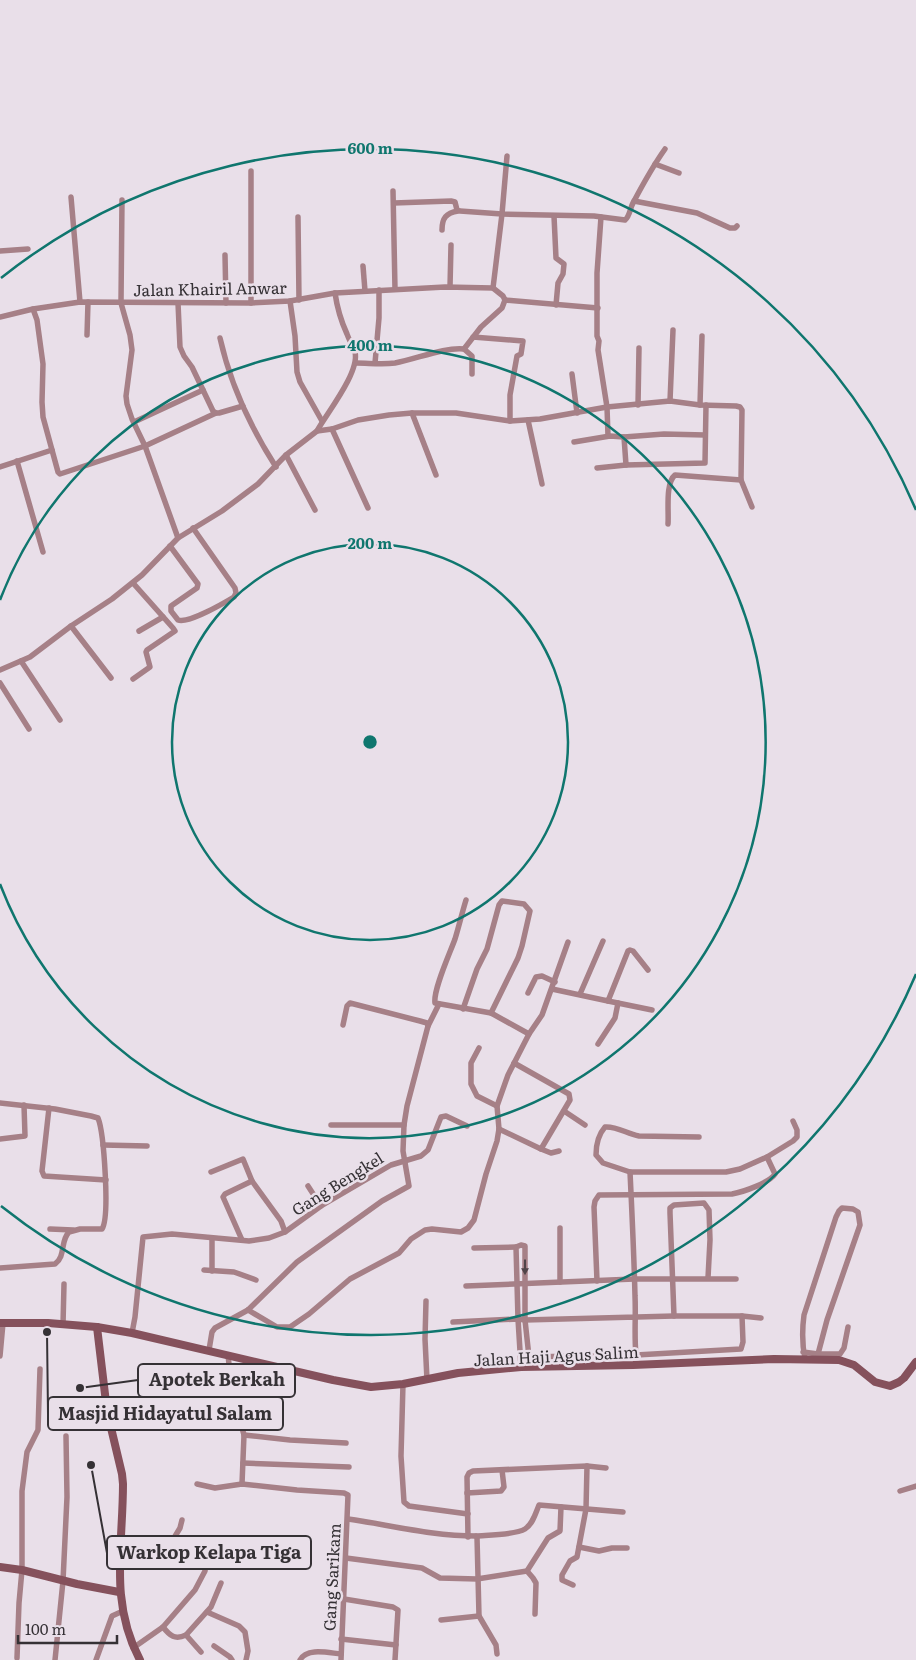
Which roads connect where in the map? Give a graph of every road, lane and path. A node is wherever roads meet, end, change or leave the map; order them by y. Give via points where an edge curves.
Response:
1 (665, 149) dead end
2 (507, 156) dead end
3 (655, 164) junction
4 (251, 171) dead end
5 (679, 173) dead end
6 (393, 191) dead end
7 (71, 197) dead end
8 (122, 200) dead end
9 (634, 200) junction
10 (394, 203) junction
11 (458, 211) junction
12 (502, 214) junction
13 (554, 216) junction
14 (298, 217) dead end
15 (601, 217) junction
16 (737, 226) dead end
17 (442, 230) dead end
18 (451, 246) dead end
19 (28, 249) dead end
20 (0, 251) edge
21 (225, 255) dead end
22 (363, 266) dead end
23 (450, 287) junction
24 (492, 288) junction
25 (395, 289) junction
26 (378, 290) junction
27 (364, 291) junction
28 (335, 293) junction
29 (299, 300) junction
30 (505, 300) junction
31 (290, 301) junction
32 (80, 302) junction
33 (88, 302) junction
34 (121, 303) junction
35 (178, 303) junction
36 (226, 303) junction
37 (251, 303) junction
38 (556, 304) junction
39 (598, 308) junction
40 (33, 309) junction
41 (0, 317) edge
42 (673, 330) dead end
43 (87, 335) dead end
44 (702, 336) dead end
45 (473, 337) junction
46 (220, 338) dead end
47 (639, 348) dead end
48 (464, 349) junction
49 (356, 363) junction
50 (375, 364) junction
51 (472, 374) dead end
52 (572, 374) dead end
53 (204, 390) junction
54 (670, 401) junction
55 (638, 404) junction
56 (703, 405) junction
57 (243, 406) junction
58 (607, 408) junction
59 (216, 413) junction
60 (412, 413) junction
61 (577, 413) junction
62 (528, 420) junction
63 (322, 421) junction
64 (510, 421) junction
65 (134, 422) junction
66 (332, 428) junction
67 (317, 431) junction
68 (705, 435) junction
69 (608, 436) junction
70 (624, 437) junction
71 (574, 442) dead end
72 (145, 446) junction
73 (52, 450) junction
74 (286, 455) junction
75 (17, 461) junction
76 (626, 465) junction
77 (0, 467) edge
78 (276, 467) junction
79 (597, 468) dead end
80 (436, 475) dead end
81 (741, 480) junction
82 (542, 484) dead end
83 (752, 507) dead end
84 (368, 508) dead end
85 (315, 510) dead end
86 (668, 524) dead end
87 (193, 528) junction
88 (178, 538) junction
89 (170, 546) junction
90 (43, 552) dead end
91 (133, 583) junction
92 (163, 617) junction
93 (71, 626) junction
94 (139, 631) dead end
95 (21, 661) junction
96 (0, 670) edge
97 (111, 678) dead end
98 (133, 679) dead end
99 (0, 683) edge
100 (60, 720) dead end
101 (29, 729) dead end
102 (466, 900) dead end
103 (603, 941) dead end
104 (568, 942) dead end
105 (648, 970) dead end
106 (555, 982) junction
107 (552, 989) junction
108 (528, 993) dead end
109 (580, 994) junction
110 (608, 1001) junction
111 (618, 1003) junction
112 (439, 1004) junction
113 (463, 1009) junction
114 (652, 1010) dead end
115 (491, 1014) junction
116 (343, 1025) dead end
117 (428, 1026) junction
118 (529, 1034) junction
119 (598, 1044) dead end
120 (479, 1048) dead end
121 (514, 1063) junction
122 (0, 1103) edge
123 (24, 1105) junction
124 (497, 1106) junction
125 (49, 1108) junction
126 (564, 1111) junction
127 (793, 1121) dead end
128 (331, 1125) dead end
129 (404, 1125) junction
130 (585, 1125) dead end
131 (467, 1126) dead end
132 (499, 1129) junction
133 (699, 1136) dead end
134 (0, 1138) edge
135 (103, 1145) junction
136 (147, 1146) dead end
137 (541, 1149) junction
138 (559, 1151) dead end
139 (767, 1157) junction
140 (404, 1160) junction
141 (211, 1172) dead end
142 (630, 1172) junction
143 (106, 1180) junction
144 (252, 1181) junction
145 (308, 1186) dead end
146 (631, 1194) junction
147 (321, 1206) junction
148 (560, 1228) dead end
149 (50, 1229) dead end
150 (75, 1230) junction
151 (285, 1232) junction
152 (212, 1238) junction
153 (242, 1240) junction
154 (516, 1247) junction
155 (474, 1248) dead end
156 (0, 1268) edge
157 (204, 1270) dead end
158 (212, 1271) junction
159 (672, 1278) junction
160 (708, 1278) junction
161 (634, 1279) junction
162 (736, 1279) dead end
163 (256, 1280) dead end
164 (597, 1281) junction
165 (560, 1282) junction
166 (525, 1283) junction
167 (64, 1284) dead end
168 (518, 1284) junction
169 (466, 1286) dead end
170 (426, 1300) dead end
171 (248, 1310) junction
172 (674, 1316) junction
173 (742, 1316) junction
174 (636, 1317) junction
175 (761, 1318) dead end
176 (518, 1319) junction
177 (525, 1320) junction
178 (453, 1322) dead end
179 (2, 1323) edge
180 (63, 1324) junction
181 (97, 1327) junction
182 (848, 1327) dead end
183 (132, 1333) junction
184 (209, 1350) junction
185 (818, 1354) junction
186 (228, 1355) junction
187 (636, 1355) junction
188 (0, 1356) edge
189 (804, 1356) junction
190 (520, 1357) junction
191 (528, 1357) junction
192 (916, 1362) edge
193 (530, 1366) junction
194 (521, 1367) junction
195 (40, 1369) dead end
196 (427, 1380) junction
197 (403, 1384) junction
198 (244, 1435) junction
199 (66, 1436) dead end
200 (346, 1443) dead end
201 (243, 1463) junction
202 (587, 1466) junction
203 (349, 1467) dead end
204 (606, 1468) dead end
205 (502, 1470) junction
206 (197, 1484) dead end
207 (242, 1484) junction
208 (916, 1486) edge
209 (900, 1491) dead end
210 (467, 1493) junction
211 (561, 1507) junction
212 (586, 1509) junction
213 (622, 1512) dead end
214 (468, 1514) junction
215 (348, 1519) junction
216 (182, 1520) dead end
217 (468, 1536) junction
218 (476, 1536) junction
219 (579, 1547) junction
220 (627, 1548) dead end
221 (119, 1554) junction
222 (346, 1558) junction
223 (0, 1566) edge
224 (22, 1570) junction
225 (205, 1571) dead end
226 (527, 1571) junction
227 (477, 1579) junction
228 (63, 1581) junction
229 (221, 1583) dead end
230 (573, 1585) dead end
231 (119, 1592) junction
232 (344, 1599) junction
233 (123, 1611) junction
234 (207, 1612) junction
235 (535, 1614) dead end
236 (479, 1616) junction
237 (441, 1620) dead end
238 (163, 1627) junction
239 (186, 1634) junction
240 (341, 1638) junction
241 (396, 1645) junction
242 (214, 1646) dead end
243 (133, 1648) junction
244 (201, 1652) dead end
245 (497, 1654) dead end
246 (341, 1657) edge
247 (16, 1658) dead end
248 (55, 1660) edge
249 (96, 1660) edge
250 (140, 1660) edge
251 (232, 1660) edge
252 (246, 1660) edge
253 (300, 1660) edge
254 (395, 1660) edge

1 - 3 street
2 - 12 street
3 - 5 street
3 - 9 street
4 - 37 street
6 - 10 street
7 - 32 street
8 - 34 street
9 - 15 street via 628,219
9 - 16 street via 697,214 730,228
10 - 11 street via 452,201
10 - 25 street
11 - 12 street
11 - 17 street via 443,218
12 - 13 street
12 - 24 street
13 - 15 street
13 - 38 street via 556,258 564,264
14 - 29 street
15 - 39 street
18 - 23 street
19 - 20 street
21 - 36 street
22 - 27 street
23 - 24 street, Jalan Khairil Anwar
23 - 25 street, Jalan Khairil Anwar
24 - 30 street
25 - 26 street, Jalan Khairil Anwar
26 - 27 street, Jalan Khairil Anwar
26 - 50 street
27 - 28 street, Jalan Khairil Anwar
28 - 29 street, Jalan Khairil Anwar
28 - 49 street
29 - 31 street, Jalan Khairil Anwar
30 - 38 street
30 - 45 street via 499,311
31 - 37 street, Jalan Khairil Anwar
31 - 63 street via 297,372
32 - 33 street, Jalan Khairil Anwar
32 - 40 street, Jalan Khairil Anwar
33 - 34 street, Jalan Khairil Anwar
33 - 43 street
34 - 35 street, Jalan Khairil Anwar
34 - 65 street via 132,350 126,396
35 - 36 street, Jalan Khairil Anwar
35 - 53 street via 180,347
36 - 37 street, Jalan Khairil Anwar
38 - 39 street
39 - 58 street via 598,350
40 - 41 street, Jalan Khairil Anwar
40 - 73 street via 43,364 43,417
42 - 54 street
44 - 56 street
45 - 48 street
45 - 64 street via 523,341 512,381
46 - 57 street
47 - 55 street
48 - 50 street via 447,349 396,363
48 - 51 street via 472,356
49 - 50 street
49 - 63 street via 338,400
52 - 61 street
53 - 59 street
53 - 65 street
54 - 55 street
54 - 56 street
55 - 58 street
56 - 68 street
56 - 81 street via 742,408
57 - 59 street
57 - 78 street
58 - 61 street
58 - 69 street
59 - 72 street
60 - 64 street via 456,413
60 - 66 street via 358,420
60 - 80 street
61 - 62 street
62 - 64 street
62 - 82 street
63 - 67 street
65 - 72 street
66 - 67 street
66 - 84 street
67 - 74 street
68 - 70 street
68 - 76 street via 705,463
69 - 70 street
69 - 71 street
70 - 76 street
72 - 73 street via 63,474 58,472
72 - 88 street
73 - 75 street
74 - 78 street
74 - 85 street
75 - 77 street
75 - 90 street
76 - 79 street
78 - 87 street via 222,511
81 - 83 street
81 - 86 street via 675,475 669,487
87 - 88 street
87 - 89 street via 235,588 234,597 185,622 178,620 170,608 198,584
88 - 89 street
89 - 91 street
91 - 92 street
91 - 93 street
92 - 94 street
92 - 98 street via 175,629 174,633 147,650 150,667
93 - 95 street
93 - 97 street
95 - 96 street
95 - 100 street
99 - 101 street
102 - 112 street via 435,997 435,1003
103 - 109 street
104 - 106 street
105 - 110 street via 633,951 628,951
106 - 107 street
106 - 108 street via 536,977
107 - 109 street
107 - 118 street via 542,1015
109 - 110 street
110 - 111 street
111 - 114 street
111 - 119 street via 615,1018
112 - 113 street
112 - 117 street
113 - 115 street
113 - 115 street via 487,949 499,905 506,900 524,904 530,910 522,946
115 - 118 street
116 - 117 street via 350,1003 425,1022
117 - 129 street
118 - 121 street
120 - 124 street via 471,1063 471,1084 477,1096
121 - 124 street
121 - 126 street via 569,1094 570,1100
122 - 123 street
123 - 125 street
123 - 134 street via 24,1136
124 - 132 street
125 - 135 street via 98,1118
125 - 143 street via 44,1176
126 - 130 street
126 - 137 street
127 - 139 street via 797,1137
128 - 129 street
129 - 140 street
131 - 140 street, Gang Bengkel via 446,1116 441,1117 428,1150 421,1156
132 - 137 street
132 - 171 street via 474,1220 468,1228 461,1232 425,1230 411,1239 399,1253 350,1279 290,1327 277,1327
133 - 142 street via 639,1136 605,1127 596,1146 596,1155 603,1163
135 - 136 street
135 - 143 street
137 - 138 street via 551,1153
139 - 142 street via 726,1172
139 - 146 street via 774,1168 774,1177 739,1193
140 - 147 street, Gang Bengkel
140 - 171 street via 409,1186 382,1201 297,1262
141 - 144 street, Gang Bengkel via 243,1159
142 - 146 street
143 - 150 street via 104,1228
144 - 151 street, Gang Bengkel via 281,1221
144 - 153 street via 223,1197
145 - 147 street
146 - 161 street
146 - 164 street via 604,1194 596,1198
147 - 151 street, Gang Bengkel
148 - 165 street
149 - 150 street
150 - 156 street via 66,1235 60,1259 55,1264
151 - 153 street, Gang Bengkel via 262,1240
152 - 153 street, Gang Bengkel
152 - 158 street
152 - 183 street, Gang Bengkel via 172,1234 143,1237
154 - 155 street
154 -> 166 street via 524,1246
154 - 168 street
157 - 158 street
158 - 163 street via 237,1273
159 - 160 street
159 - 160 street via 670,1208 678,1203 701,1203 709,1210
159 - 161 street
159 - 172 street
160 - 162 street
161 - 164 street
161 - 174 street
164 - 165 street
165 - 166 street
166 - 168 street
166 - 177 street
167 - 180 street
168 - 169 street
168 - 176 street
170 - 196 street
171 - 184 street via 213,1330
172 - 173 street
172 - 174 street
173 - 175 street
173 - 187 street via 741,1349
174 - 177 street
174 - 187 street
176 - 177 street
176 - 178 street
176 - 190 street
177 - 191 street
179 - 180 street, Jalan Haji Agus Salim
179 - 188 street
180 - 181 street, Jalan Haji Agus Salim
181 - 183 street, Jalan Haji Agus Salim
181 - 221 street via 107,1411 122,1479
182 - 185 street via 840,1354
183 - 184 street, Jalan Haji Agus Salim
184 - 186 street, Jalan Haji Agus Salim
185 - 189 street
185 - 189 street via 860,1225 858,1212 853,1209 842,1208 836,1217 804,1315
186 - 197 street, Jalan Haji Agus Salim via 371,1387
186 - 198 street via 232,1392
187 - 191 street
189 - 192 street, Jalan Haji Agus Salim via 848,1362 875,1382 890,1386 900,1382
189 - 193 street, Jalan Haji Agus Salim
190 - 191 street
190 - 194 street
191 - 193 street
193 - 194 street, Jalan Haji Agus Salim
194 - 196 street, Jalan Haji Agus Salim via 458,1373
195 - 224 street via 38,1430 27,1452 22,1492
196 - 197 street, Jalan Haji Agus Salim
197 - 214 street via 401,1456 404,1502 409,1506
198 - 200 street
198 - 201 street
199 - 228 street
201 - 203 street
201 - 207 street
202 - 204 street
202 - 205 street
202 - 212 street
205 - 210 street via 469,1473
205 - 210 street via 504,1484 501,1491
206 - 207 street via 215,1488
207 - 215 street, Gang Sarikam via 344,1493 348,1495
208 - 209 street
210 - 214 street
211 - 212 street
211 - 218 street via 538,1505 536,1514 524,1529
211 - 226 street via 560,1531 548,1538
212 - 213 street
212 - 219 street
214 - 217 street
215 - 217 street
215 - 222 street, Gang Sarikam
216 - 221 street via 167,1560
217 - 218 street
218 - 227 street
219 - 220 street via 598,1551
219 - 230 street via 577,1557 570,1561 562,1577
221 - 231 street
222 - 227 street via 422,1568 440,1578
222 - 232 street, Gang Sarikam
223 - 224 street
224 - 228 street
224 - 247 street
225 - 238 street via 195,1590
226 - 227 street
226 - 235 street via 536,1583
227 - 236 street
228 - 231 street
228 - 248 street
229 - 234 street
231 - 233 street
232 - 240 street, Gang Sarikam
232 - 241 street via 398,1610
233 - 243 street
233 - 249 street via 112,1616
234 - 239 street
234 - 252 street via 239,1626 245,1632
236 - 237 street
236 - 245 street via 496,1645
238 - 239 street via 171,1637
238 - 243 street
239 - 244 street
240 - 241 street
240 - 246 street, Gang Sarikam
241 - 254 street
242 - 251 street
243 - 250 street
246 - 253 street via 310,1652

